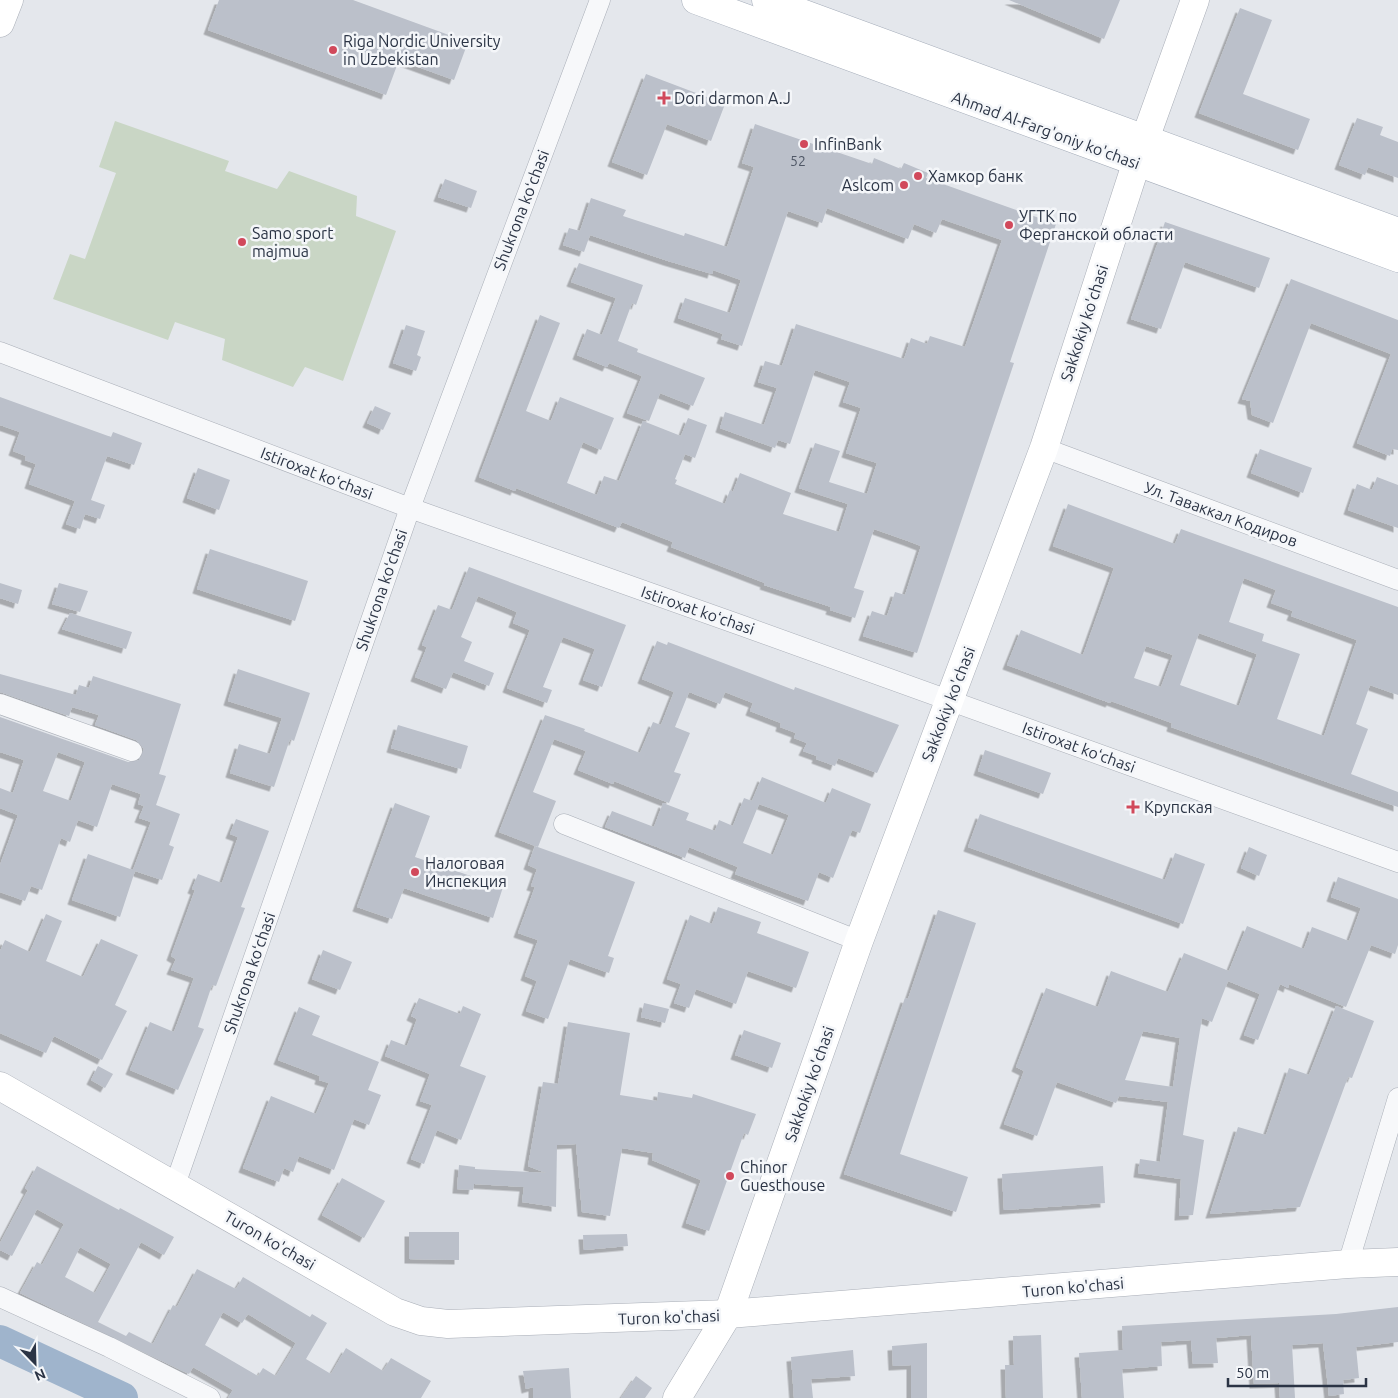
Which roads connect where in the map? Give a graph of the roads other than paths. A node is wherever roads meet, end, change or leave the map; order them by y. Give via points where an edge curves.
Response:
1 (8, 0) edge
2 (600, 0) edge
3 (696, 0) edge
4 (766, 0) edge
5 (1195, 0) edge
6 (0, 23) edge
7 (1140, 152) junction
8 (1398, 232) edge
9 (1398, 258) edge
10 (0, 352) edge
11 (1044, 448) junction
12 (410, 508) junction
13 (1398, 580) edge
14 (950, 700) junction
15 (0, 704) edge
16 (132, 752) dead end
17 (564, 824) dead end
18 (1398, 862) edge
19 (859, 941) junction
20 (0, 1086) edge
21 (1398, 1098) edge
22 (175, 1185) junction
23 (1398, 1262) edge
24 (1348, 1264) junction
25 (0, 1297) edge
26 (728, 1314) junction
27 (210, 1398) edge
28 (677, 1398) edge

1 - 6 street
2 - 12 street, Shukrona koʻchasi
3 - 7 street, Ahmad Al-Farg'oniy ko'chasi
4 - 7 street, Ahmad Al-Farg'oniy ko'chasi
5 - 7 street, Sakkokiy ko'chasi
7 - 8 street, Ahmad Al-Farg'oniy ko'chasi
7 - 9 street, Ahmad Al-Farg'oniy ko'chasi
7 - 11 street, Sakkokiy ko'chasi
10 - 12 street, Istiroxat koʻchasi
11 - 13 street, Ул. Таваккал Кодиров
11 - 14 street, Sakkokiy ko'chasi
12 - 14 street, Istiroxat koʻchasi
12 - 22 street, Shukrona koʻchasi
14 - 18 street, Istiroxat koʻchasi
14 - 19 street, Sakkokiy ko'chasi
15 - 16 street
17 - 19 street
19 - 26 street, Sakkokiy ko'chasi
20 - 22 street, Turon ko'chasi
21 - 24 street
22 - 26 street, Turon ko'chasi via 395,1312 421,1321 448,1324
23 - 24 street, Turon ko'chasi
24 - 26 street, Turon ko'chasi
25 - 27 street
26 - 28 street, Sakkokiy ko'chasi

